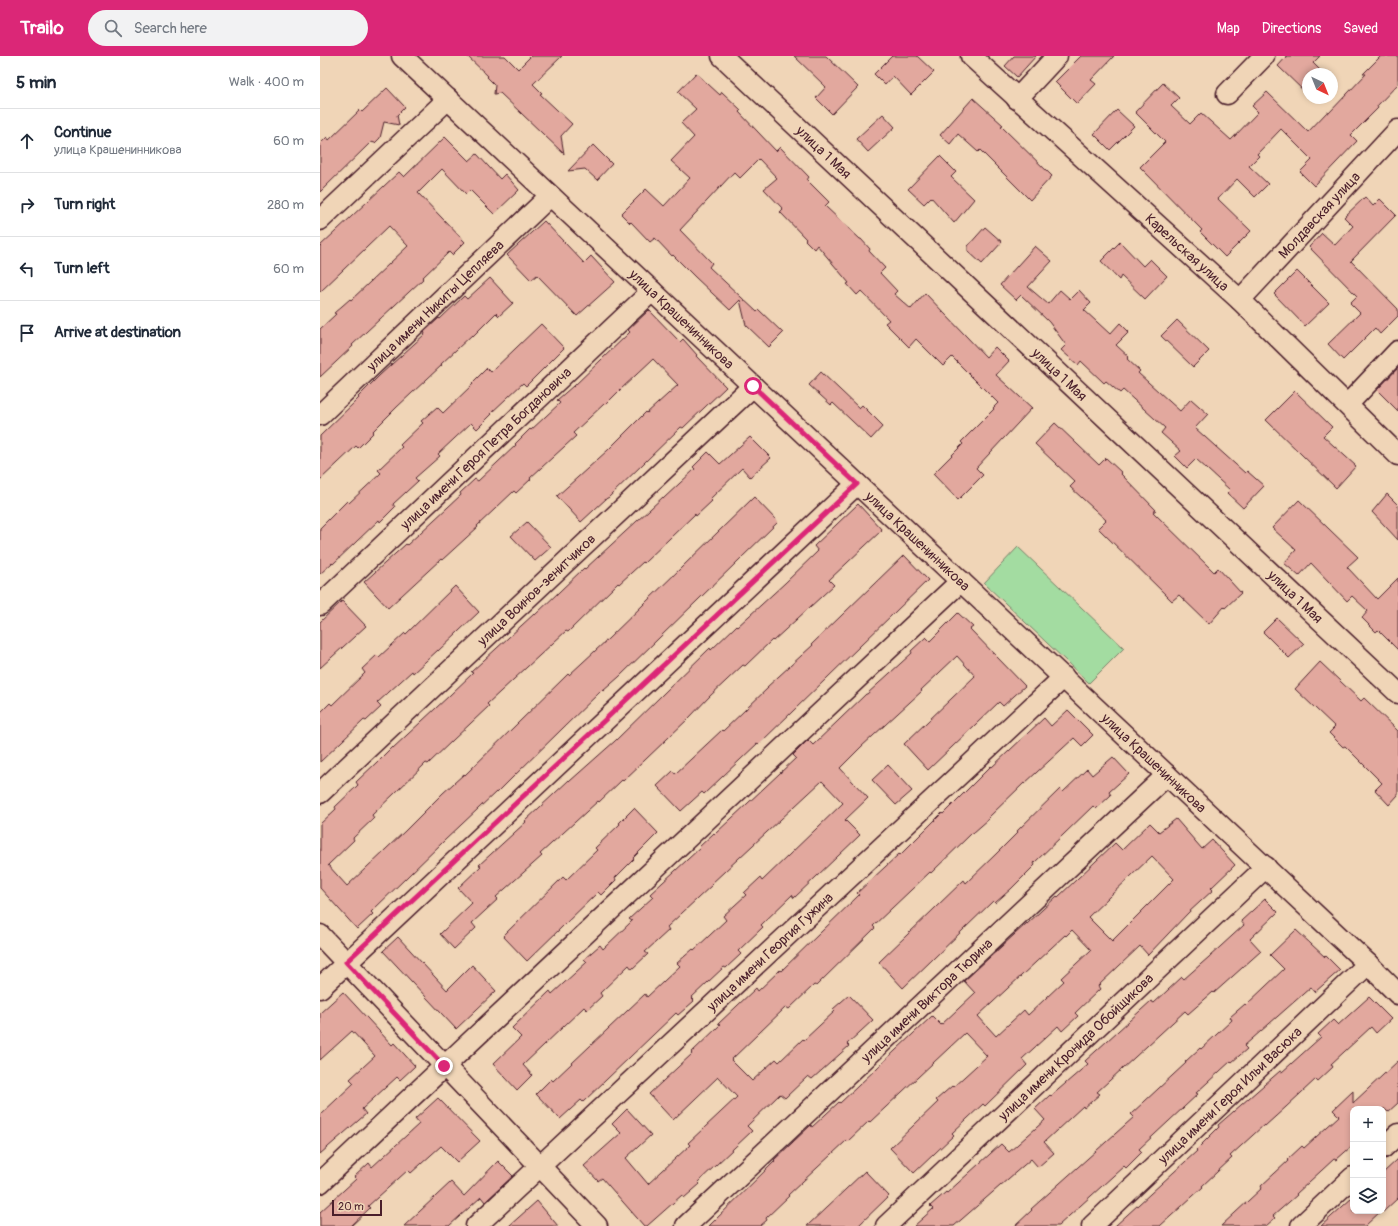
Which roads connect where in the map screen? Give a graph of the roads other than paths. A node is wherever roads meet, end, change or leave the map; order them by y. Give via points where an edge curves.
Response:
1 (402, 56) edge
2 (722, 56) edge
3 (971, 56) edge
4 (1057, 56) edge
5 (1264, 56) edge
6 (1227, 94) dead end
7 (448, 99) junction
8 (1017, 99) junction
9 (1398, 130) edge
10 (550, 196) junction
11 (320, 220) edge
12 (652, 291) junction
13 (1240, 300) junction
14 (1398, 351) edge
15 (753, 386) junction
16 (1348, 404) junction
17 (320, 415) edge
18 (1398, 454) edge
19 (857, 484) junction
20 (961, 581) junction
21 (320, 605) edge
22 (1064, 677) junction
23 (1398, 693) edge
24 (1167, 775) junction
25 (320, 793) edge
26 (1266, 867) junction
27 (320, 935) edge
28 (346, 962) junction
29 (1368, 964) junction
30 (320, 988) edge
31 (1398, 994) edge
32 (444, 1066) junction
33 (1398, 1134) edge
34 (1386, 1145) edge
35 (540, 1166) junction
36 (1352, 1178) edge
37 (320, 1184) edge
38 (476, 1226) edge
39 (597, 1226) edge
40 (686, 1226) edge
41 (886, 1226) edge
42 (1092, 1226) edge
43 (1301, 1226) edge

1 - 7 street, улица Крашенинникова
2 - 23 street, улица 1 Мая
3 - 8 street, Карельская улица
4 - 8 street
5 - 6 street
7 - 10 street, улица Крашенинникова
7 - 11 street
8 - 13 street, Карельская улица
9 - 13 street, Молдавская улица
10 - 12 street, улица Крашенинникова
10 - 17 street, улица имени Никиты Цепляева
12 - 15 street, улица Крашенинникова
12 - 21 street, улица имени Героя Петра Богдановича
13 - 16 street, Карельская улица
14 - 16 street
15 - 19 street, улица Крашенинникова
15 - 25 street, улица Воинов-зенитчиков
16 - 18 street, Карельская улица
19 - 20 street, улица Крашенинникова
19 - 28 street
20 - 22 street, улица Крашенинникова
20 - 32 street
22 - 24 street, улица Крашенинникова
22 - 35 street, улица имени Георгия Гужина
24 - 26 street, улица Крашенинникова
24 - 40 street, улица имени Виктора Тюрина
26 - 29 street, улица Крашенинникова
26 - 41 street, улица имени Кронида Обойщикова
27 - 28 street
28 - 30 street
28 - 32 street
29 - 31 street, улица Крашенинникова
29 - 42 street, улица имени Героя Ильи Васюка
32 - 35 street
32 - 37 street
33 - 34 street
35 - 38 street, улица имени Георгия Гужина
35 - 39 street
36 - 43 street

